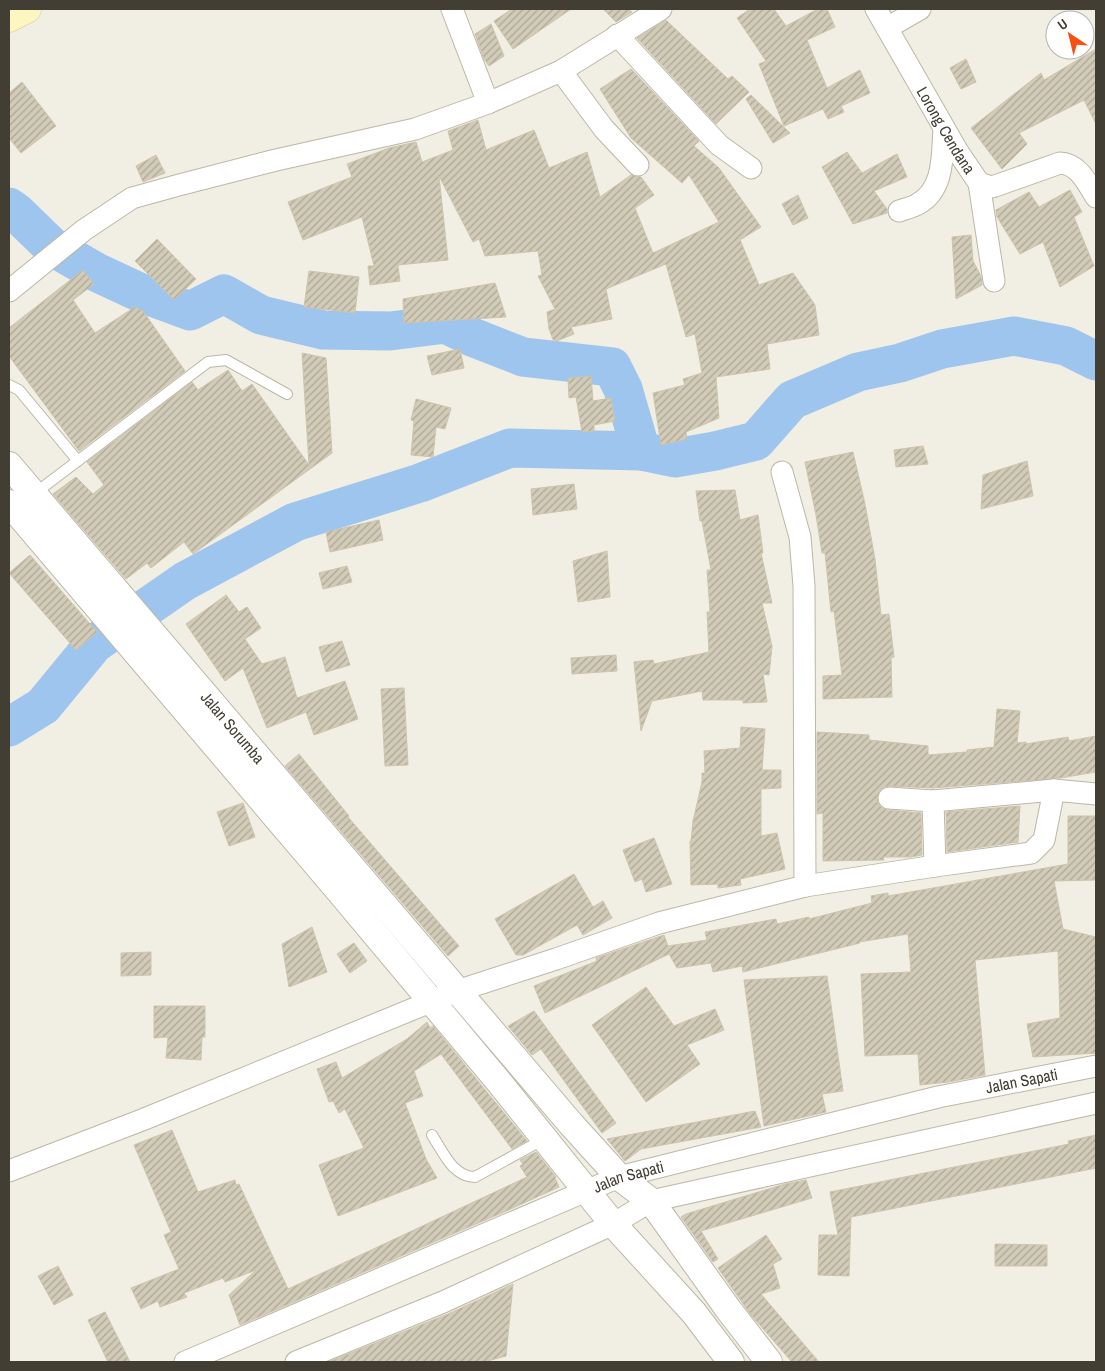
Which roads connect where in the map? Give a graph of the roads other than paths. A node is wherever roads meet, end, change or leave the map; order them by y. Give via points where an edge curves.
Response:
1 (27, 9) edge
2 (452, 9) edge
3 (661, 9) edge
4 (876, 9) edge
5 (920, 9) edge
6 (9, 18) edge
7 (887, 28) junction
8 (617, 35) junction
9 (561, 71) junction
10 (488, 103) junction
11 (944, 128) junction
12 (638, 165) dead end
13 (750, 168) dead end
14 (979, 183) junction
15 (1096, 197) edge
16 (899, 211) dead end
17 (994, 281) dead end
18 (16, 285) edge
19 (9, 385) edge
20 (287, 394) dead end
21 (78, 461) junction
22 (782, 472) dead end
23 (18, 482) edge
24 (9, 504) edge
25 (113, 608) junction
26 (133, 630) junction
27 (1054, 790) junction
28 (1096, 794) edge
29 (889, 798) dead end
30 (933, 801) junction
31 (935, 866) junction
32 (805, 886) junction
33 (457, 991) junction
34 (432, 1002) junction
35 (1096, 1066) edge
36 (1096, 1103) edge
37 (432, 1135) dead end
38 (545, 1138) junction
39 (9, 1171) edge
40 (619, 1177) junction
41 (588, 1190) junction
42 (650, 1201) junction
43 (613, 1224) junction
44 (327, 1356) edge
45 (185, 1362) edge
46 (296, 1362) edge
47 (732, 1362) edge
48 (769, 1362) edge

1 - 6 main road
2 - 10 street
3 - 8 street
4 - 7 street, Lorong Cendana
5 - 7 street
7 - 11 street, Lorong Cendana
8 - 9 street
8 - 13 street via 720,145
9 - 10 street
9 - 12 street via 604,129
10 - 18 street via 415,129 132,198 84,230
11 - 14 street, Lorong Cendana
11 - 16 street via 940,178 931,193 919,203
14 - 15 street, Lorong Cendana via 992,187 1068,163 1076,168
14 - 17 street
19 - 21 lane via 19,390
20 - 21 lane via 226,360 208,362
21 - 23 lane
22 - 32 street via 800,537 804,586
23 - 25 street, Jalan Sorumba
24 - 25 street
25 - 26 street, Jalan Sorumba
26 - 33 street, Jalan Sorumba
26 - 34 street
27 - 28 street
27 - 30 street
27 - 31 street via 1044,840 1031,853
29 - 30 street
30 - 31 street
31 - 32 street
32 - 33 street via 659,923
33 - 34 street
33 - 40 street, Jalan Sorumba
34 - 38 street
34 - 39 street
35 - 40 street, Jalan Sapati via 938,1097
36 - 42 street, Jalan Sapati
37 - 38 lane via 453,1168 468,1177 475,1177
38 - 41 street
40 - 41 street, Jalan Sapati
40 - 42 street, Jalan Sorumba
41 - 43 street
41 - 45 street, Jalan Sapati
42 - 43 street, Jalan Sapati
42 - 48 street, Jalan Sorumba
43 - 44 street, Jalan Sapati
43 - 47 street via 694,1313
44 - 46 street, Jalan Sapati

